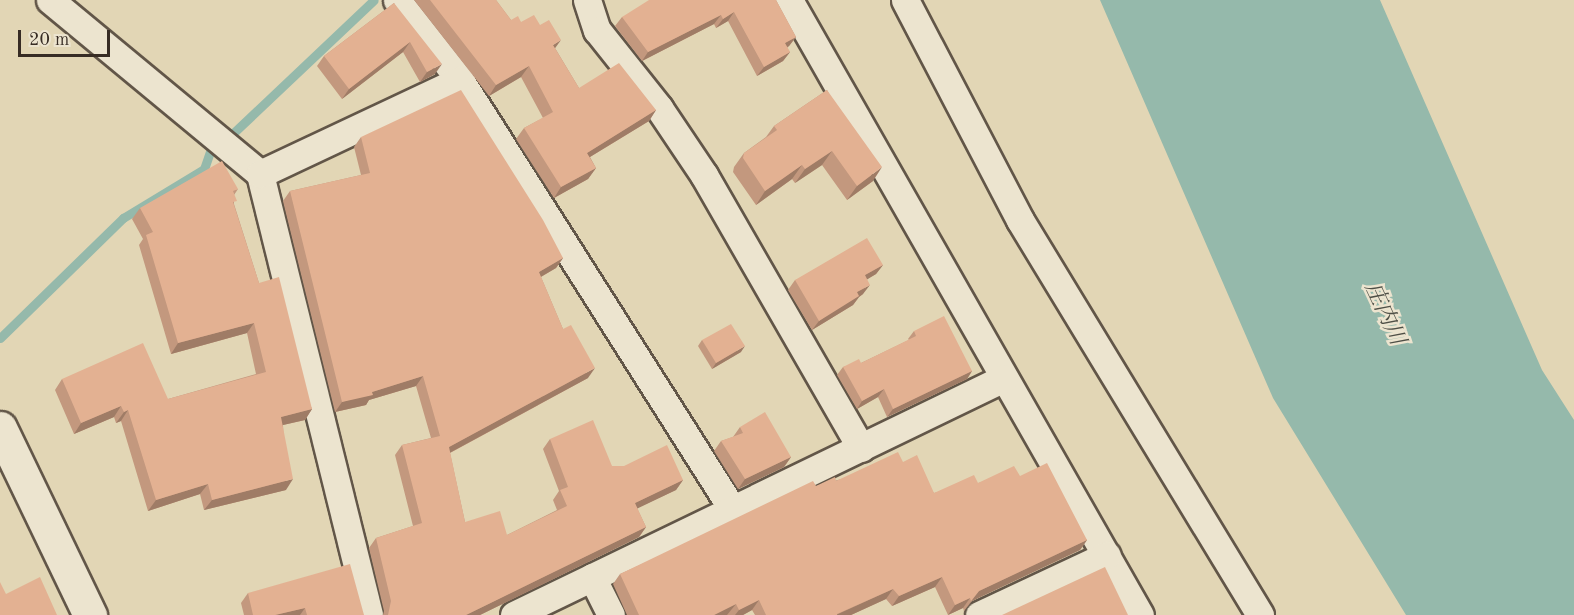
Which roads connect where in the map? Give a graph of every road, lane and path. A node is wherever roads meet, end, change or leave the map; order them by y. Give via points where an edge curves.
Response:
1 (50, 0) edge
2 (397, 0) edge
3 (587, 0) edge
4 (789, 0) edge
5 (905, 0) edge
6 (460, 80) junction
7 (260, 174) junction
8 (1004, 378) junction
9 (0, 428) edge
10 (861, 448) junction
11 (733, 510) junction
12 (1107, 555) junction
13 (592, 577) junction
14 (90, 615) edge
15 (369, 615) edge
16 (514, 615) edge
17 (611, 615) edge
18 (980, 615) edge
19 (1140, 615) edge
20 (1260, 615) edge

1 - 7 street
2 - 6 street
3 - 10 street via 597,30 659,108 704,175
4 - 8 street
5 - 20 street via 1020,220
6 - 7 street
6 - 11 street
7 - 15 street
8 - 10 street
8 - 12 street
9 - 14 street
10 - 11 street
11 - 13 street
12 - 18 street
12 - 19 street
13 - 16 street
13 - 17 street

